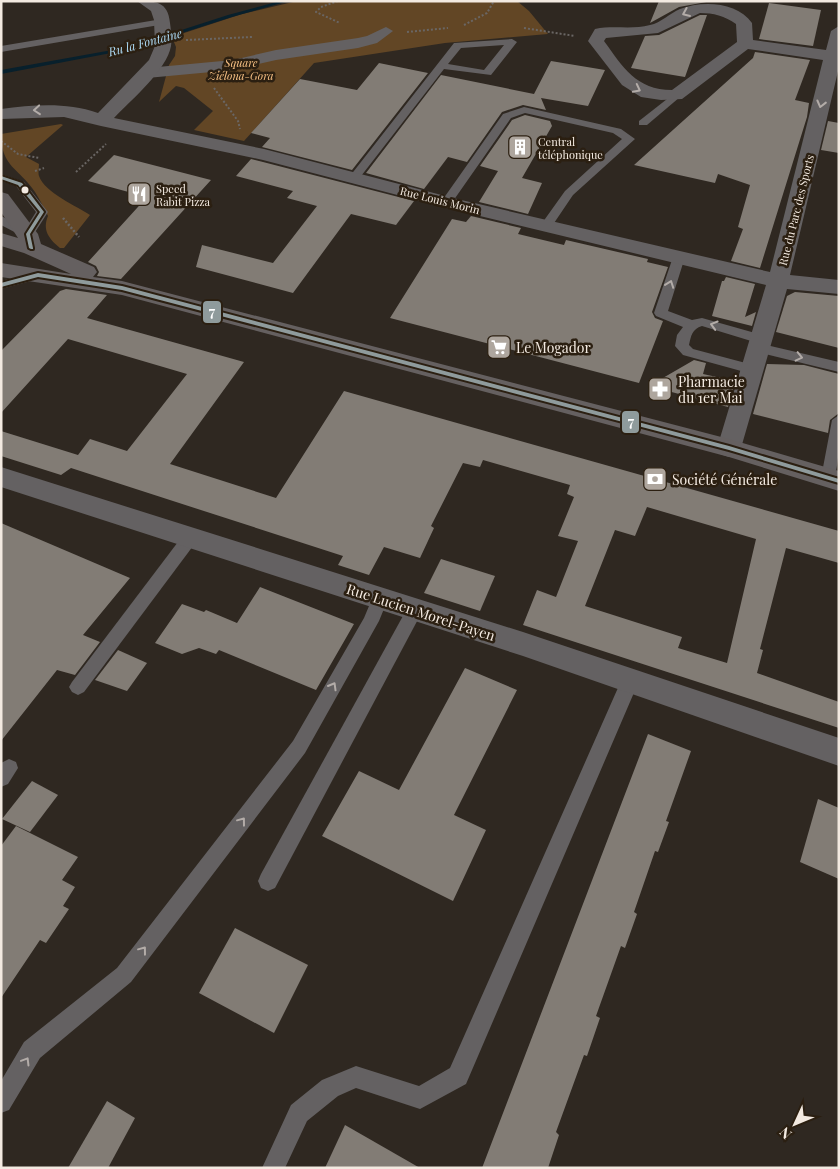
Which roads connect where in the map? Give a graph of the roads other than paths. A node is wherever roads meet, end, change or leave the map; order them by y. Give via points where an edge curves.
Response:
1 (145, 1) edge
2 (163, 31) junction
3 (386, 31) dead end
4 (839, 31) edge
5 (745, 44) junction
6 (1, 49) edge
7 (836, 57) edge
8 (442, 66) junction
9 (147, 73) junction
10 (676, 96) junction
11 (1, 114) edge
12 (101, 120) junction
13 (643, 123) dead end
14 (1, 128) edge
15 (1, 177) edge
16 (354, 178) junction
17 (1, 198) edge
18 (447, 202) junction
19 (1, 220) edge
20 (546, 226) junction
21 (1, 239) edge
22 (30, 241) junction
23 (679, 257) junction
24 (1, 270) edge
25 (38, 275) junction
26 (778, 281) junction
27 (1, 285) edge
28 (839, 287) edge
29 (122, 288) junction
30 (691, 325) junction
31 (757, 352) junction
32 (839, 367) edge
33 (839, 420) edge
34 (729, 448) junction
35 (1, 477) edge
36 (833, 479) edge
37 (190, 538) junction
38 (380, 599) junction
39 (415, 610) junction
40 (630, 681) junction
41 (78, 687) dead end
42 (839, 752) edge
43 (268, 881) dead end
44 (1, 1102) edge
45 (273, 1168) edge

1 - 2 street via 158,9
2 - 6 lane
2 - 9 street via 157,62
3 - 9 street via 372,40 358,43 201,69
4 - 7 street, Rue du Parc des Sports
5 - 7 street
5 - 10 street
5 -> 10 street via 744,23 739,18 703,9 688,10 651,30 601,33 596,41 628,84 650,94
7 -> 26 street, Rue du Parc des Sports
8 - 8 lane via 487,73 512,42 458,45
8 - 16 lane
9 - 12 street
10 - 13 lane
12 -> 11 street, Rue Louis Morin via 84,113 54,108
12 - 14 street, Rue Louis Morin
12 - 16 street, Rue Louis Morin
15 - 22 lane via 20,184 42,212
16 - 18 street, Rue Louis Morin
17 - 22 main road
18 - 20 street, Rue Louis Morin
18 - 20 lane via 507,116 524,110 617,132 629,139 568,193
19 - 22 lane
20 - 23 street, Rue Louis Morin
21 - 22 main road
22 - 29 main road
23 - 26 street, Rue Louis Morin
30 -> 23 lane via 661,314
24 - 25 main road
25 - 27 lane
25 - 29 main road
26 - 28 street, Rue Louis Morin
26 - 31 street, Rue du Parc des Sports
29 - 34 main road
31 -> 30 lane via 702,322
30 - 31 lane via 682,346 688,352
31 -> 32 lane
31 - 34 street, Rue du Parc des Sports
33 - 36 lane
34 - 36 main road
35 - 37 street, Rue Lucien Morel-Payen
37 - 38 street, Rue Lucien Morel-Payen
37 - 41 lane
38 - 39 street, Rue Lucien Morel-Payen
44 -> 38 lane via 32,1050 124,975 299,747 371,621
39 - 40 street, Rue Lucien Morel-Payen
39 - 43 lane
40 - 42 street, Rue Lucien Morel-Payen
40 - 45 lane via 458,1076 420,1098 356,1077 330,1088 299,1113

